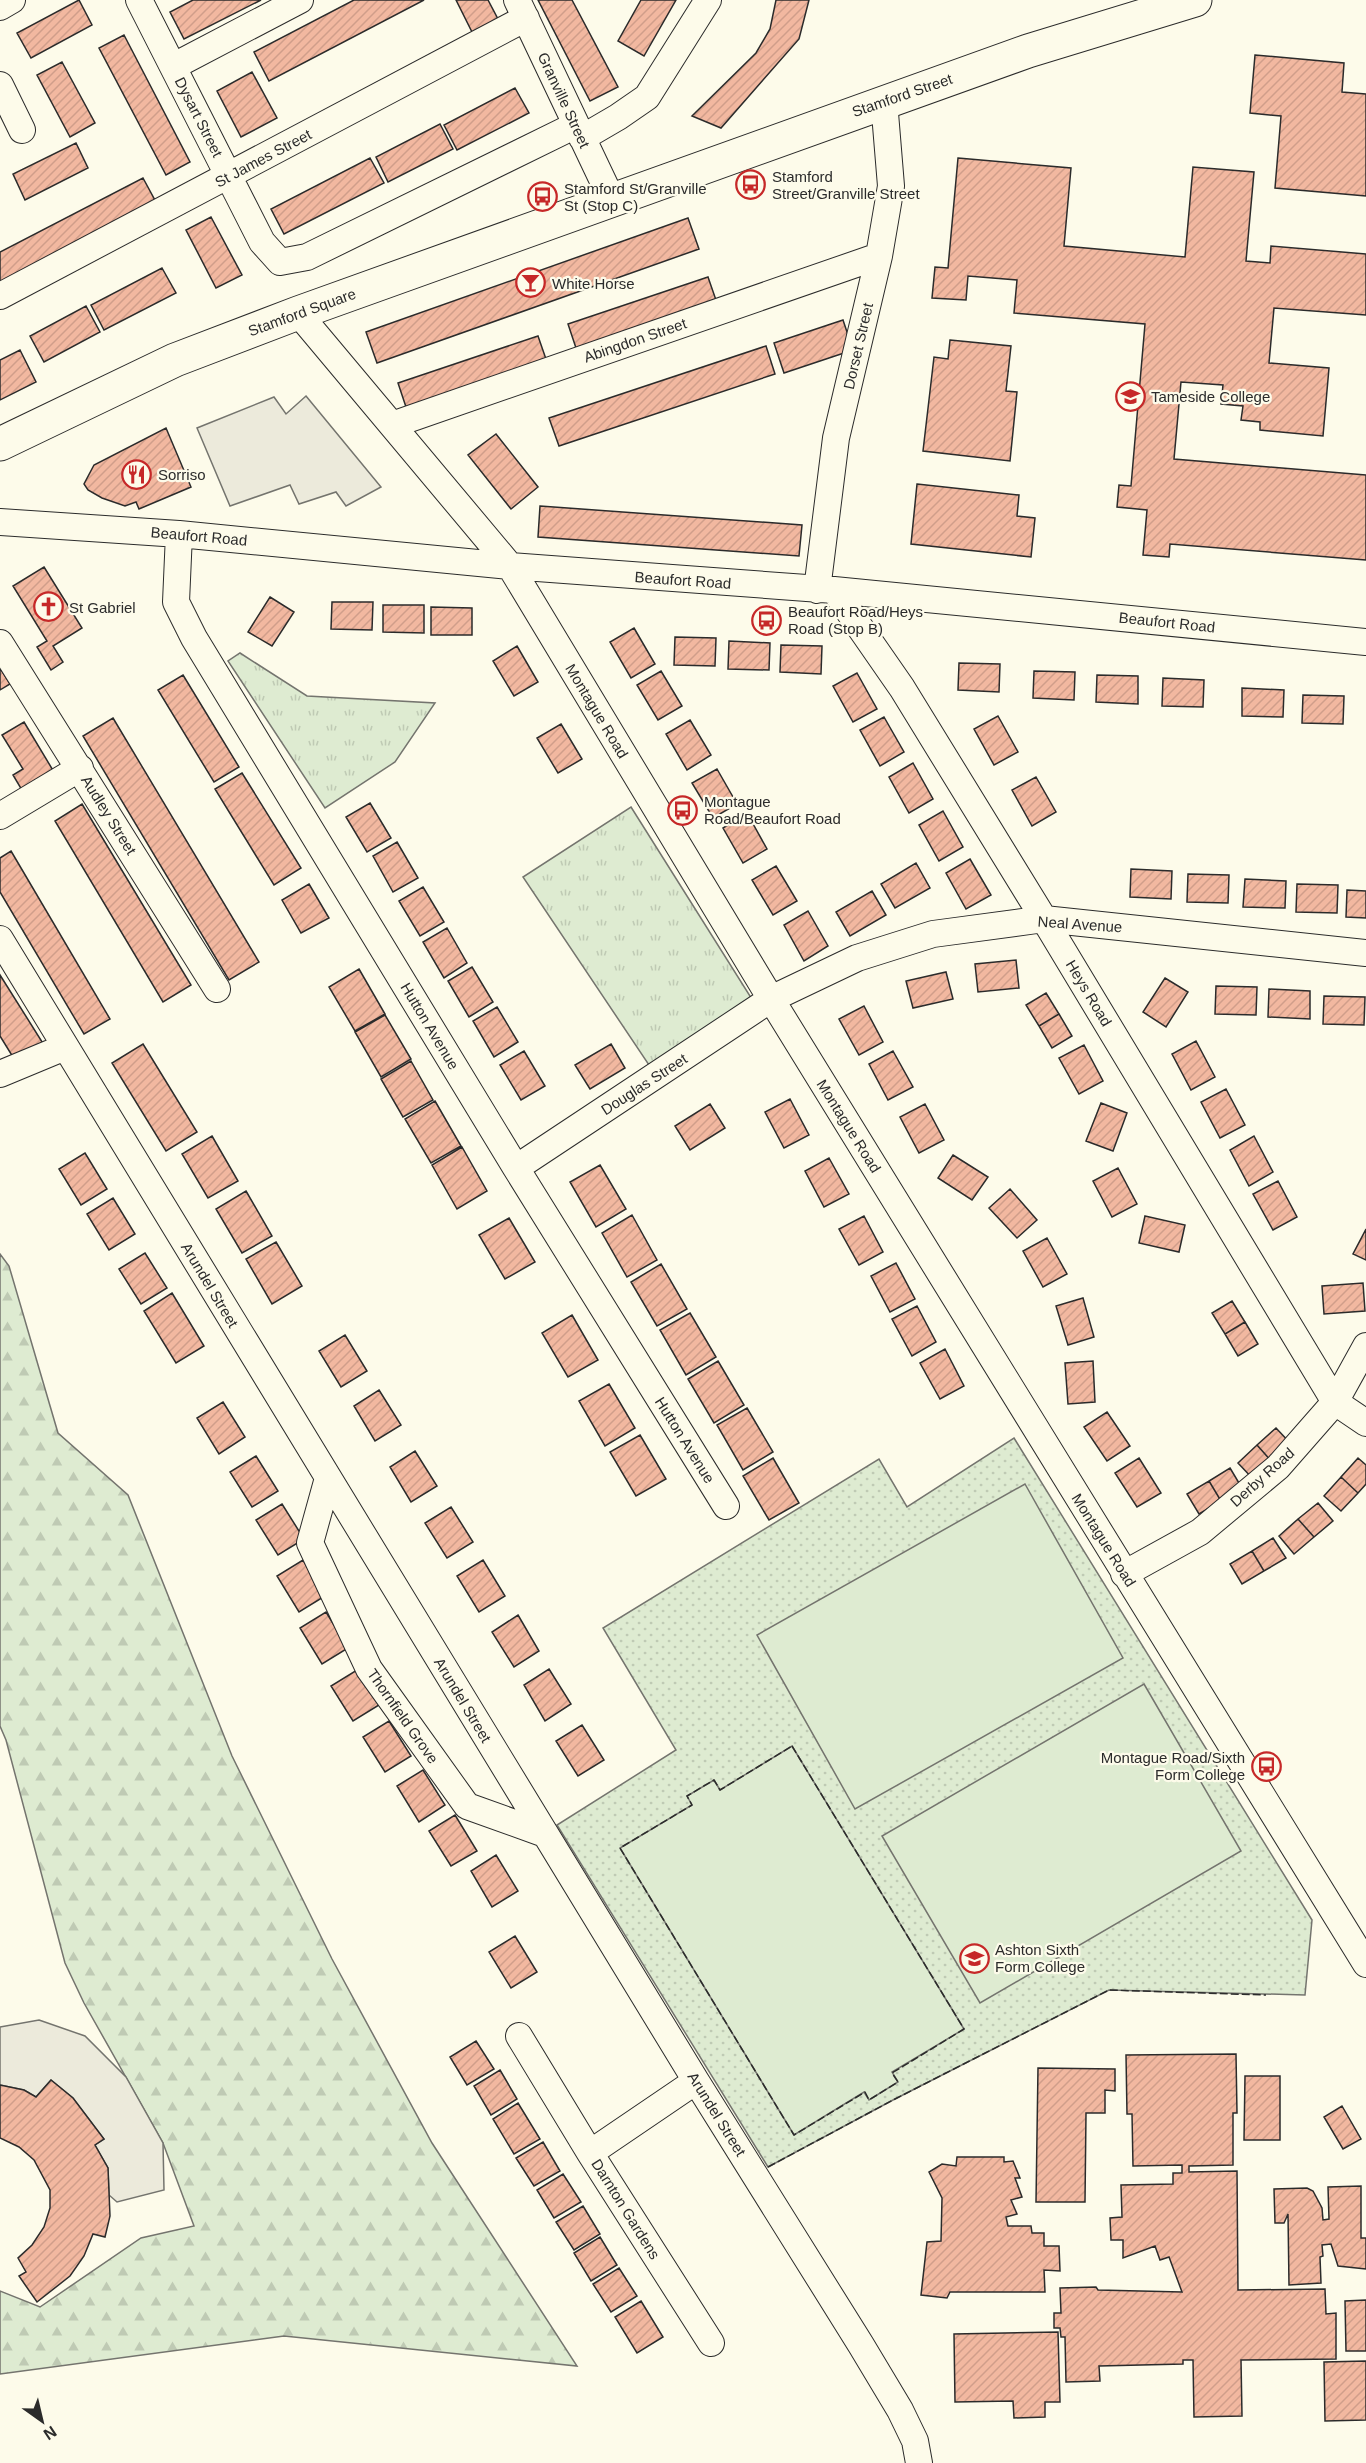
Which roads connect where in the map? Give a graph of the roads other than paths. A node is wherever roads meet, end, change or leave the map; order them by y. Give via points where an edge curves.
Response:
1 (12, 0) edge
2 (139, 0) edge
3 (300, 0) edge
4 (708, 0) edge
5 (1195, 0) edge
6 (0, 7) edge
7 (1149, 7) edge
8 (521, 9) edge
9 (174, 66) junction
10 (0, 85) edge
11 (884, 101) junction
12 (22, 130) dead end
13 (579, 131) junction
14 (229, 176) junction
15 (612, 200) junction
16 (879, 256) junction
17 (0, 296) edge
18 (298, 313) junction
19 (392, 425) junction
20 (0, 444) edge
21 (0, 522) edge
22 (180, 534) junction
23 (510, 566) junction
24 (826, 590) junction
25 (1366, 642) edge
26 (0, 643) edge
27 (80, 768) junction
28 (0, 816) edge
29 (1044, 919) junction
30 (0, 939) edge
31 (1366, 953) edge
32 (217, 989) dead end
33 (771, 999) junction
34 (65, 1047) junction
35 (0, 1074) edge
36 (516, 1168) junction
37 (1366, 1346) edge
38 (1335, 1402) junction
39 (1366, 1423) edge
40 (328, 1478) junction
41 (726, 1506) dead end
42 (1125, 1574) junction
43 (545, 1834) junction
44 (1359, 1936) edge
45 (1366, 1964) edge
46 (519, 2036) dead end
47 (696, 2081) junction
48 (590, 2153) junction
49 (711, 2343) dead end
50 (919, 2463) edge

1 - 6 street
2 - 9 street, Dysart Street
3 - 9 street
4 - 13 street via 647,97 618,117
5 - 7 highway, Stamford Street
7 - 11 highway, Stamford Street
8 - 13 street, Granville Street
8 - 14 street, St James Street
9 - 14 street, Dysart Street
10 - 12 street
11 - 15 highway, Stamford Street
11 - 16 street, Dorset Street via 891,186
13 - 14 street, Dysart Street via 307,257 280,262 262,242
13 - 15 street, Granville Street
14 - 17 street, St James Street
15 - 18 highway, Stamford Square
16 - 19 street, Abingdon Street
16 - 24 street, Dorset Street via 836,438
18 - 19 street, Montague Road
18 - 20 highway, Stamford Square via 175,360
19 - 23 street, Montague Road
21 - 22 street, Beaufort Road
22 - 23 street, Beaufort Road
22 - 36 street, Hutton Avenue via 176,602 194,638
23 - 24 street, Beaufort Road
23 - 33 street, Montague Road
24 - 25 street, Beaufort Road
24 - 29 street, Heys Road via 902,688
26 - 27 street, Audley Street
27 - 28 street
27 - 32 street, Audley Street
29 - 31 street, Neal Avenue
29 - 33 street, Neal Avenue via 933,934 857,958
29 - 38 street, Heys Road
30 - 34 street, Arundel Street
33 - 36 street, Douglas Street
33 - 42 street, Montague Road
34 - 35 street
34 - 40 street, Arundel Street
36 - 41 street, Hutton Avenue
37 - 38 street, Derby Road
38 - 39 street
38 - 42 street, Derby Road via 1278,1467 1200,1532
40 - 43 street, Arundel Street
40 - 43 street, Thornfield Grove via 310,1543 369,1669 467,1806
42 - 44 street, Montague Road
43 - 47 street, Arundel Street
44 - 45 street, Montague Road
46 - 48 street
47 - 48 street, Darnton Gardens
47 - 50 street, Arundel Street via 900,2410 915,2441
48 - 49 street, Darnton Gardens

